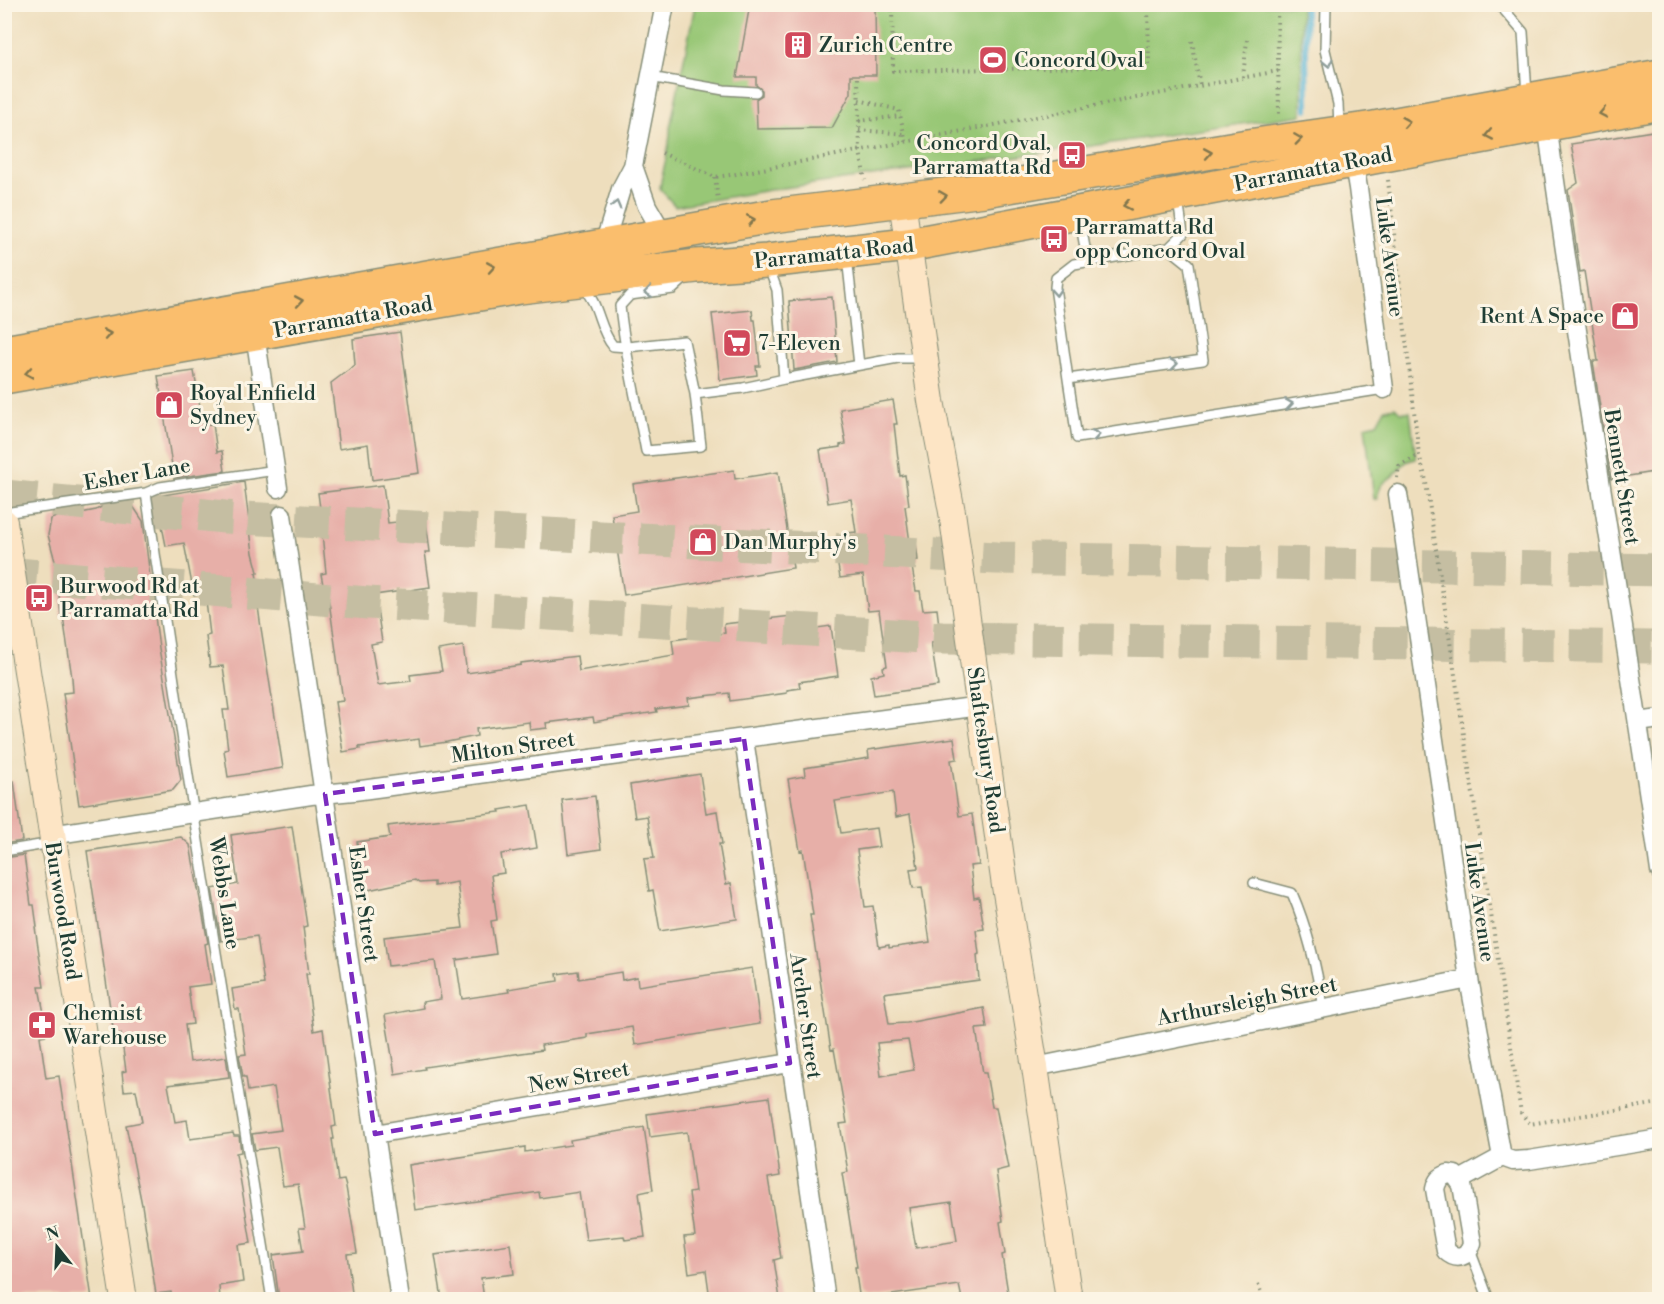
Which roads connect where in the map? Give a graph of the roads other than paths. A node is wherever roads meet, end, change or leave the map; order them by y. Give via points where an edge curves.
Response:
1 (665, 4) edge
2 (1326, 4) edge
3 (1499, 4) edge
4 (1659, 76) edge
5 (650, 77) junction
6 (756, 92) dead end
7 (1659, 103) edge
8 (1537, 112) junction
9 (1347, 142) junction
10 (1169, 160) junction
11 (633, 166) junction
12 (1177, 195) junction
13 (902, 201) junction
14 (1079, 214) junction
15 (664, 235) junction
16 (604, 245) junction
17 (908, 246) junction
18 (1169, 248) junction
19 (847, 253) junction
20 (1096, 260) junction
21 (767, 261) junction
22 (697, 266) junction
23 (574, 281) junction
24 (255, 334) junction
25 (627, 347) junction
26 (4, 352) edge
27 (925, 357) junction
28 (859, 365) junction
29 (4, 377) edge
30 (784, 379) junction
31 (1068, 379) junction
32 (1384, 389) joint
33 (694, 394) junction
34 (277, 479) joint
35 (146, 493) junction
36 (1398, 494) road end
37 (4, 513) edge
38 (282, 515) dead end
39 (4, 522) edge
40 (980, 706) junction
41 (1659, 719) edge
42 (1638, 722) junction
43 (744, 739) junction
44 (325, 794) junction
45 (194, 812) junction
46 (52, 839) junction
47 (4, 851) edge
48 (1659, 871) edge
49 (1254, 883) dead end
50 (1469, 979) junction
51 (1323, 1009) junction
52 (790, 1064) junction
53 (1035, 1066) junction
54 (375, 1134) junction
55 (1659, 1139) edge
56 (1502, 1157) junction
57 (1460, 1180) junction
58 (1470, 1250) junction
59 (124, 1299) edge
60 (272, 1299) edge
61 (400, 1299) edge
62 (826, 1299) edge
63 (1069, 1299) edge
64 (1489, 1299) edge

1 - 5 street
2 -> 9 lane via 1325,50
3 - 8 lane via 1523,32 1524,76
4 - 8 highway, Parramatta Road
5 - 6 lane
5 - 11 street
7 -> 8 highway, Parramatta Road
8 - 9 highway, Parramatta Road
8 - 42 street, Bennett Street
10 -> 9 highway, Parramatta Road via 1248,146
9 - 12 highway, Parramatta Road
9 - 32 street, Luke Avenue via 1358,188
10 - 12 highway
13 -> 10 highway, Parramatta Road
11 - 15 street via 647,206
16 -> 11 street via 621,189
12 -> 14 highway, Parramatta Road
12 - 18 lane via 1183,234
15 -> 13 highway, Parramatta Road via 771,216
13 - 17 main road, Shaftesbury Road
14 - 17 highway, Parramatta Road
14 - 20 lane via 1085,248
15 - 16 highway, Parramatta Road
26 -> 16 highway, Parramatta Road
17 - 19 highway, Parramatta Road
17 - 27 main road, Shaftesbury Road
18 - 20 lane
31 -> 18 lane via 1203,360 1189,264
19 - 21 highway, Parramatta Road
19 - 28 lane
20 -> 31 lane via 1074,264 1056,278
21 - 22 highway, Parramatta Road
21 - 30 lane via 777,290
22 - 23 highway, Parramatta Road
22 -> 25 lane via 673,289 630,295 620,306
23 - 24 highway, Parramatta Road
23 - 25 lane via 591,296 605,337 613,346
24 -> 29 highway, Parramatta Road
24 - 34 street
25 - 33 lane via 684,341
25 - 33 lane via 646,451 701,446
27 - 28 lane
27 - 40 main road, Shaftesbury Road
28 - 30 lane
30 - 33 lane
31 -> 32 lane via 1077,438
34 - 35 lane, Esher Lane via 159,486
35 - 37 lane, Esher Lane
35 - 45 lane, Webbs Lane
36 - 50 street, Luke Avenue
38 - 44 street, Esher Street
39 - 46 main road, Burwood Road
40 - 43 street, Milton Street
40 - 53 main road, Shaftesbury Road
41 - 42 street
42 - 48 street, Bennett Street
43 - 44 street, Milton Street
43 - 52 street, Archer Street
44 - 45 street, Milton Street
44 - 54 street, Esher Street
45 - 46 street, Milton Street
45 - 60 lane, Webbs Lane
46 - 47 lane
46 - 59 main road, Burwood Road
49 - 51 lane via 1292,893 1318,973
50 - 51 street, Arthursleigh Street
50 - 56 street, Luke Avenue
51 - 53 street, Arthursleigh Street
52 - 54 street, New Street
52 - 62 street, Archer Street
53 - 63 main road, Shaftesbury Road
54 - 61 street, Esher Street
55 - 56 street via 1521,1161
56 - 57 street
57 - 58 street
57 - 58 street via 1455,1175 1441,1176 1435,1189 1446,1251 1459,1257
58 - 64 lane

